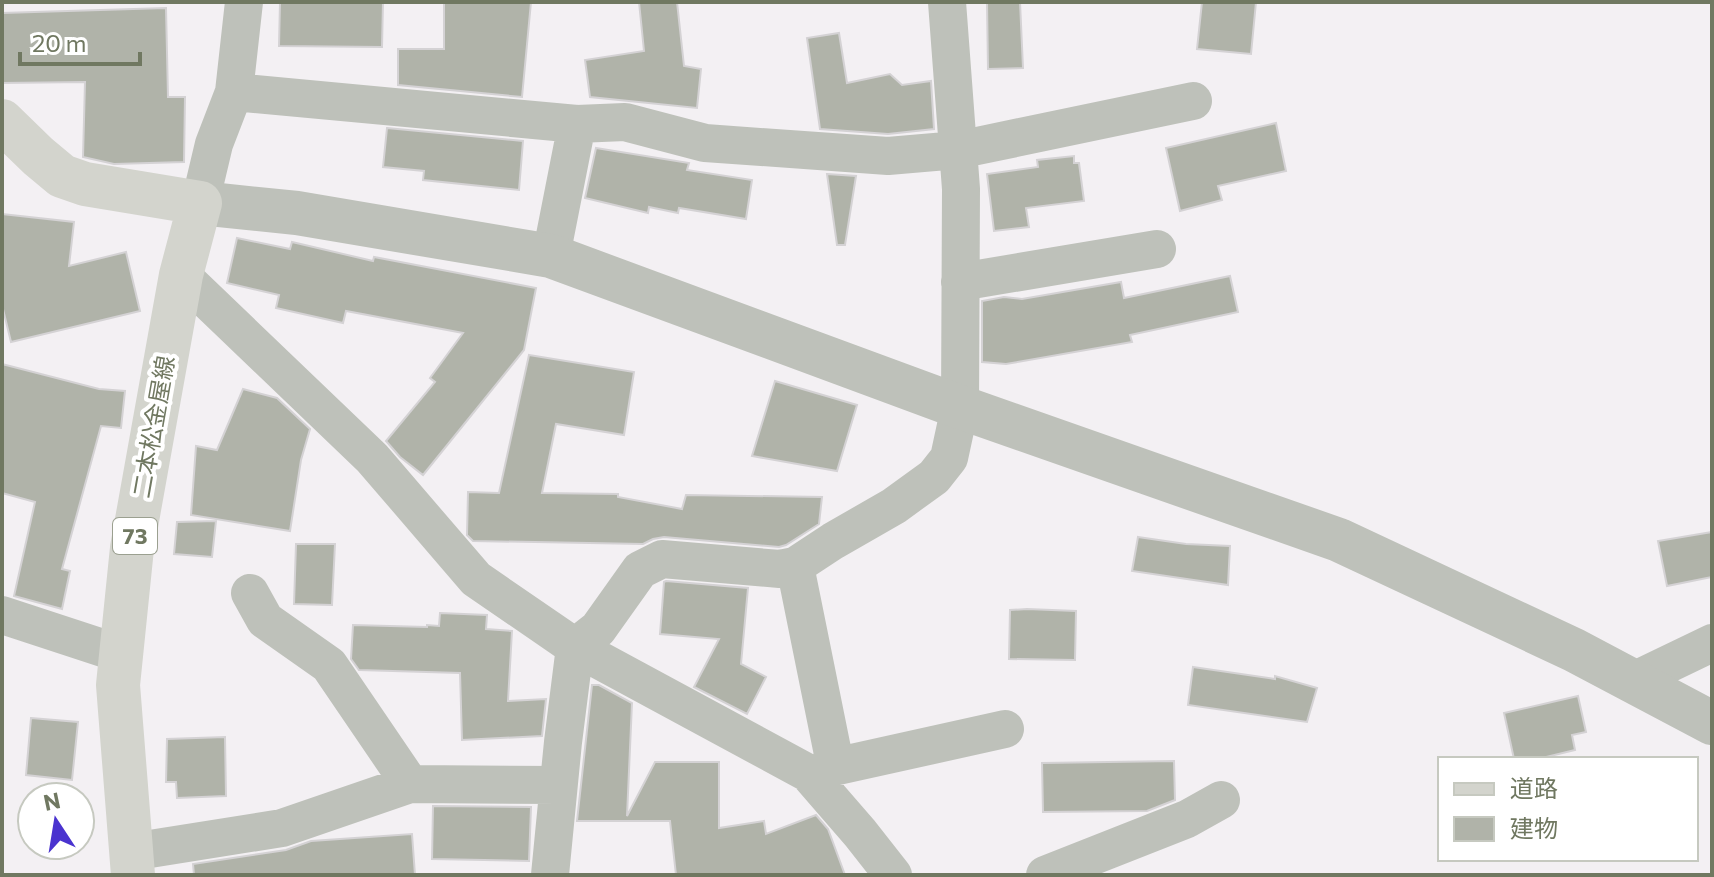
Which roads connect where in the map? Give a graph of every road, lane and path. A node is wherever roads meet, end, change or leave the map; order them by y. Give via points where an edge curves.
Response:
1 (244, 2) edge
2 (947, 2) edge
3 (971, 2) edge
4 (234, 92) junction
5 (1193, 101) dead end
6 (2, 121) edge
7 (577, 124) junction
8 (957, 133) junction
9 (200, 203) junction
10 (1157, 249) dead end
11 (551, 256) junction
12 (181, 275) junction
13 (960, 282) junction
14 (960, 407) junction
15 (795, 566) junction
16 (250, 593) dead end
17 (2, 615) edge
18 (1712, 643) edge
19 (575, 647) junction
20 (121, 654) junction
21 (1633, 681) junction
22 (1712, 723) edge
23 (1005, 729) dead end
24 (826, 779) junction
25 (410, 784) junction
26 (558, 785) junction
27 (1221, 800) dead end
28 (132, 863) edge
29 (550, 875) edge
30 (893, 875) edge
31 (1045, 875) edge

1 - 4 street
2 - 8 street
3 - 8 street via 971,86
4 - 7 street
4 - 9 street
5 - 8 street
6 - 9 main road via 62,176
7 - 8 street via 625,122 705,143 888,156
7 - 11 street
8 - 13 street
9 - 11 street via 297,213
9 - 12 main road, 二本松金屋線 / 73
10 - 13 street
11 - 14 street
12 - 19 street via 372,458 476,579
12 - 20 main road, 二本松金屋線 / 73 via 132,548
13 - 14 street
14 - 15 street via 949,458 934,477
14 - 21 street via 1339,540
15 - 19 street via 662,559 640,570 598,629
15 - 24 street via 833,754
16 - 25 street via 265,620 329,665
17 - 20 street
18 - 21 street
19 - 24 street
19 - 26 street
20 - 28 main road, 二本松金屋線 / 73 via 118,685
21 - 22 street
23 - 24 street
24 - 30 street
25 - 26 street
25 - 28 street via 282,828
26 - 29 street
27 - 31 street via 1187,819

